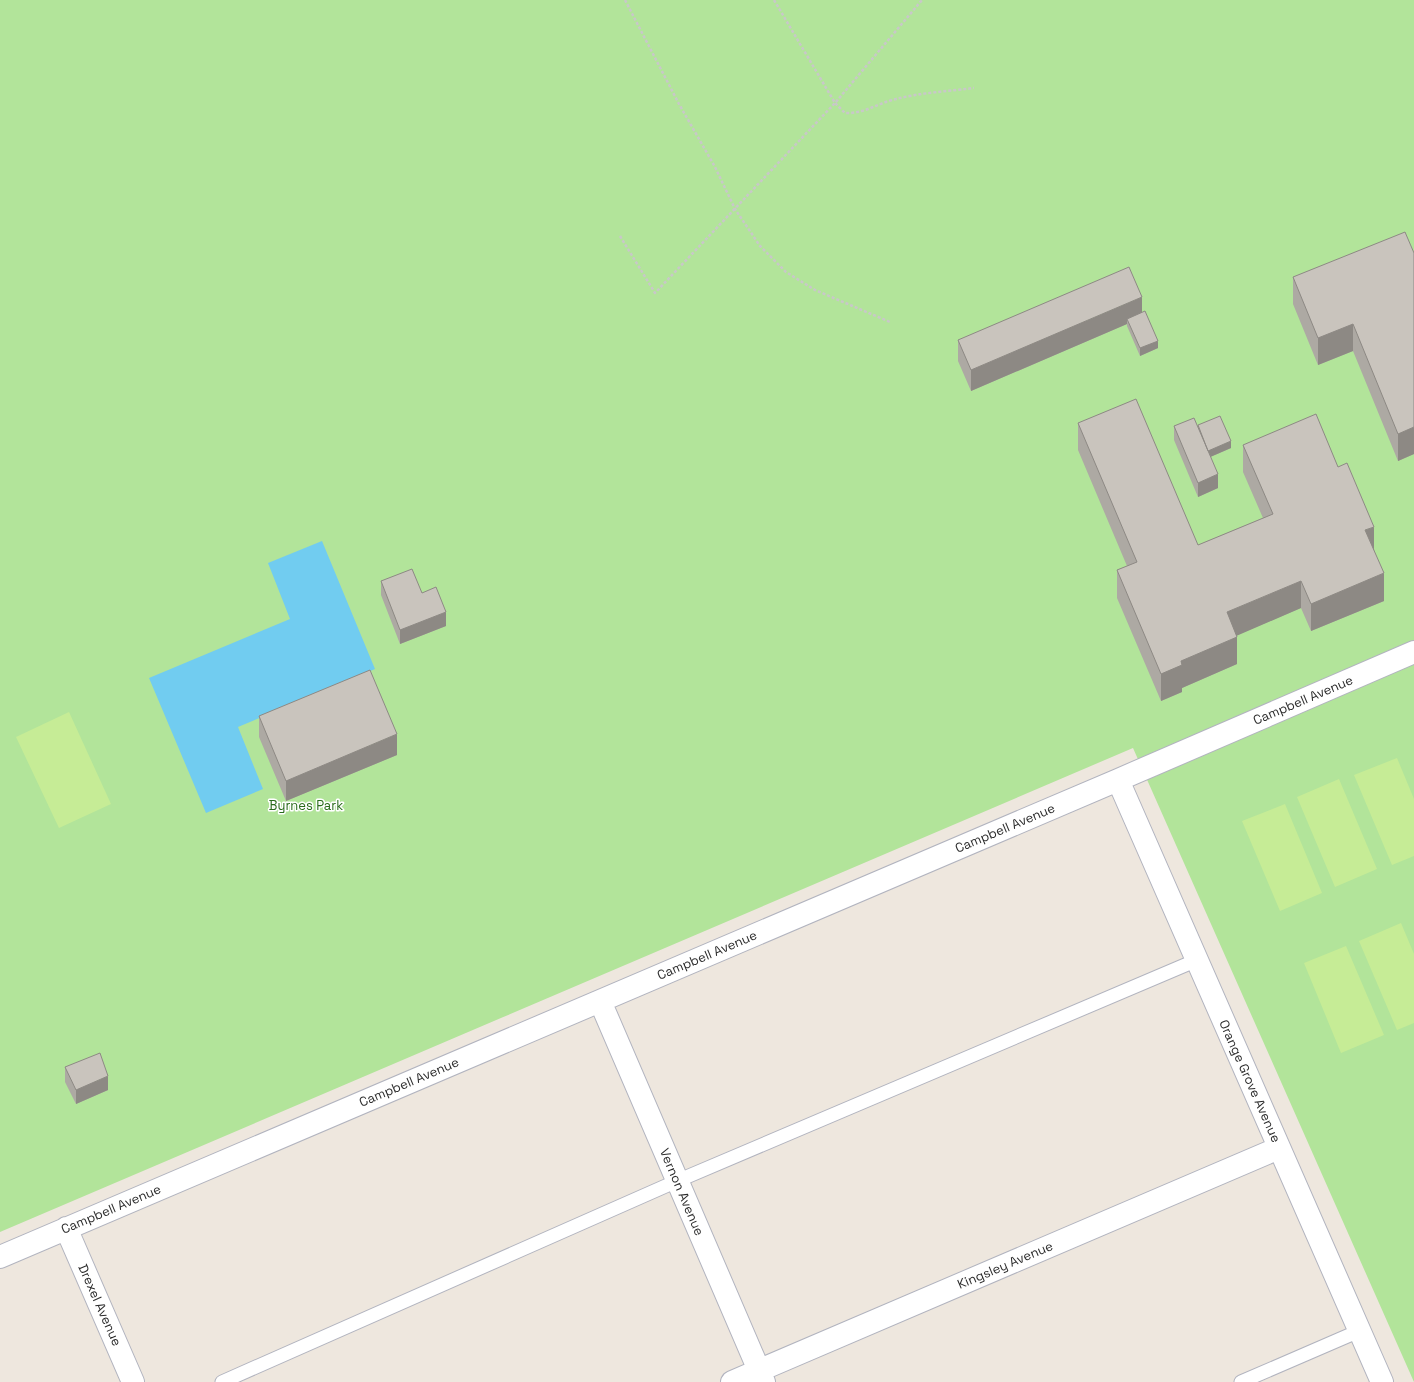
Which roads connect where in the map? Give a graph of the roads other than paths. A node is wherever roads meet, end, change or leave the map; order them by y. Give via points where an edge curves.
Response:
1 (1414, 652) edge
2 (1118, 780) junction
3 (1197, 960) junction
4 (600, 1001) junction
5 (1279, 1148) junction
6 (677, 1181) junction
7 (66, 1228) junction
8 (0, 1257) edge
9 (1359, 1331) junction
10 (762, 1376) edge
11 (133, 1382) edge
12 (222, 1382) edge
13 (732, 1382) edge
14 (1241, 1382) edge
15 (1382, 1382) edge

1 - 2 street, Campbell Avenue
2 - 3 street, Orange Grove Avenue
2 - 4 street, Campbell Avenue
3 - 5 street, Orange Grove Avenue
3 - 6 lane
4 - 6 street, Vernon Avenue
4 - 7 street, Campbell Avenue
5 - 9 street, Orange Grove Avenue
5 - 10 street, Kingsley Avenue
6 - 10 street, Vernon Avenue
6 - 12 lane
7 - 8 street, Campbell Avenue
7 - 11 street, Drexel Avenue
9 - 14 lane
9 - 15 street, Orange Grove Avenue
10 - 13 street, Kingsley Avenue

